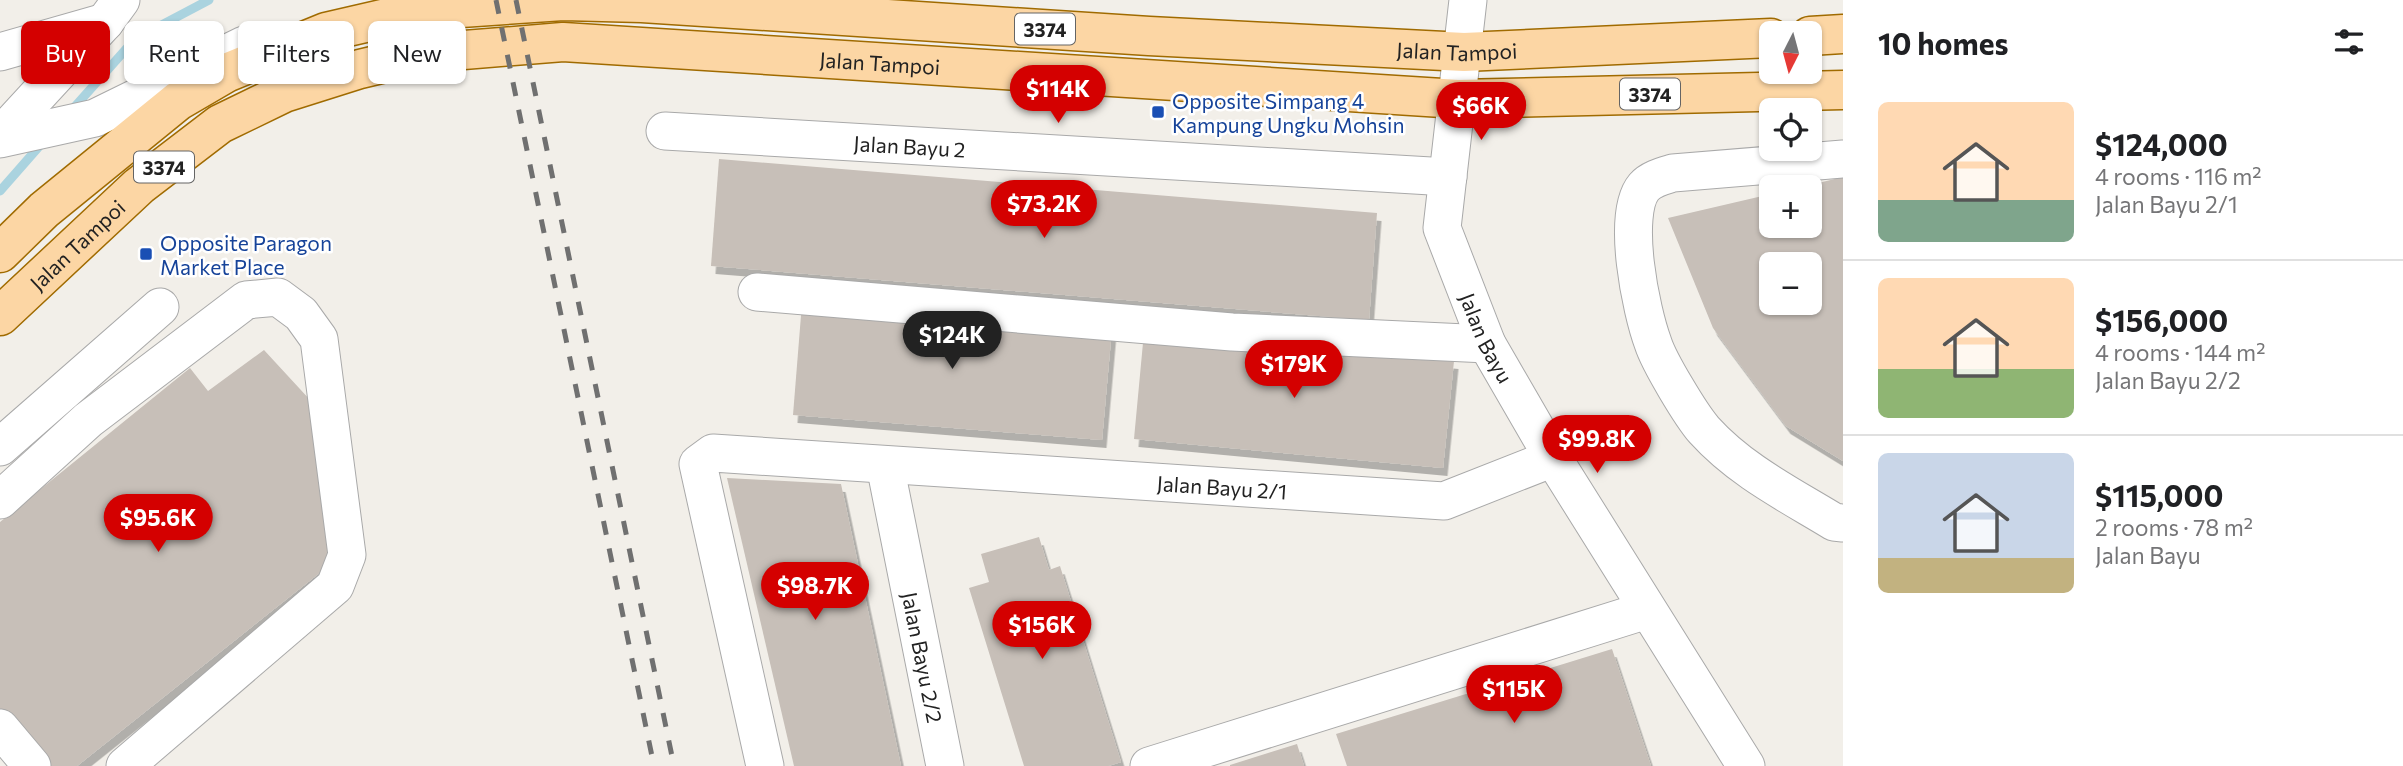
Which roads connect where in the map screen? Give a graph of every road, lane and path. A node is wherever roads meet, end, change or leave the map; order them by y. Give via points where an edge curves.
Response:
1 (1468, 0) edge
2 (641, 1) edge
3 (113, 11) edge
4 (354, 26) edge
5 (1843, 34) edge
6 (1822, 35) edge
7 (1759, 39) edge
8 (238, 48) edge
9 (0, 51) edge
10 (1464, 52) junction
11 (238, 68) edge
12 (1843, 90) edge
13 (1458, 99) junction
14 (665, 131) dead end
15 (7, 137) edge
16 (1843, 159) edge
17 (1448, 177) junction
18 (0, 253) edge
19 (757, 292) dead end
20 (160, 307) dead end
21 (0, 316) edge
22 (1487, 344) junction
23 (0, 447) edge
24 (1553, 458) junction
25 (885, 465) junction
26 (0, 500) edge
27 (1843, 523) edge
28 (1647, 610) junction
29 (0, 728) edge
30 (32, 766) edge
31 (125, 766) edge
32 (765, 766) edge
33 (945, 766) edge
34 (1149, 766) edge
35 (1746, 766) edge

1 - 10 street, Jalan Bayu
2 - 4 main road, Jalan Tampoi / 3374 via 417,11
2 - 10 main road, Jalan Tampoi / 3374 via 1149,36
3 - 9 street
3 - 15 street
5 - 6 main road
7 - 10 main road, Jalan Tampoi / 3374
8 - 15 street via 95,117
10 - 13 street, Jalan Bayu
11 - 18 main road, Jalan Tampoi / 3374 via 178,101 44,210
12 - 13 main road, Jalan Tampoi / 3374
13 - 17 street, Jalan Bayu
13 - 21 main road, Jalan Tampoi / 3374 via 563,42 427,53 284,93 220,124 139,186
14 - 17 street, Jalan Bayu 2
16 - 27 street via 1673,173 1644,187 1632,222 1653,345 1701,427 1731,459 1834,522
17 - 22 street, Jalan Bayu via 1442,229
19 - 22 street via 1231,332
20 - 23 street
22 - 24 street, Jalan Bayu
24 - 25 street, Jalan Bayu 2/1 via 1444,501
24 - 28 street, Jalan Bayu
25 - 32 street, Jalan Bayu 2/1 via 713,453 698,464
25 - 33 street, Jalan Bayu 2/2
26 - 31 street via 88,420 246,300 278,297 301,314 319,339 347,555 335,586
28 - 34 street
28 - 35 street, Jalan Bayu
29 - 30 street

